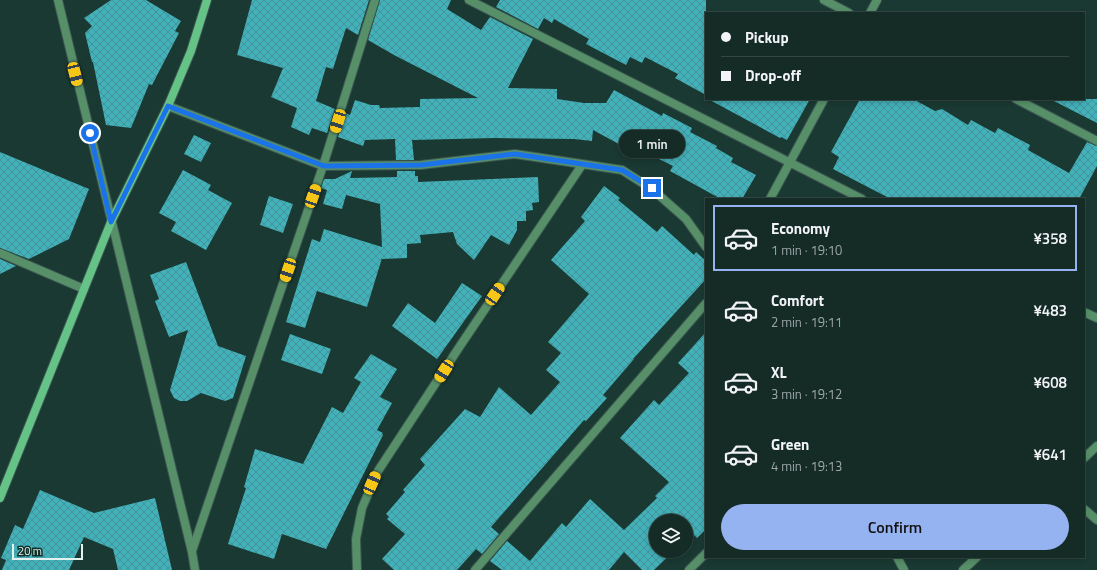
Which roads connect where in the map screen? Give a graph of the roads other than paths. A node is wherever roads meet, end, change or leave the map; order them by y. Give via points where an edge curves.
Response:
1 (58, 0) edge
2 (207, 0) edge
3 (375, 0) edge
4 (470, 0) edge
5 (824, 0) edge
6 (877, 0) edge
7 (847, 12) edge
8 (871, 12) edge
9 (823, 100) edge
10 (1018, 100) edge
11 (168, 106) junction
12 (1097, 140) edge
13 (790, 162) junction
14 (582, 165) junction
15 (324, 166) junction
16 (771, 198) edge
17 (860, 198) edge
18 (111, 222) junction
19 (705, 246) edge
20 (0, 253) edge
21 (84, 289) junction
22 (705, 304) edge
23 (1085, 312) edge
24 (1097, 318) edge
25 (1097, 446) edge
26 (1085, 457) edge
27 (0, 498) edge
28 (1085, 510) edge
29 (1097, 520) edge
30 (192, 552) junction
31 (705, 554) edge
32 (897, 558) edge
33 (976, 558) edge
34 (195, 570) edge
35 (357, 570) edge
36 (475, 570) edge
37 (690, 570) edge
38 (904, 570) edge
39 (963, 570) edge

1 - 18 street
2 - 11 street via 191,51
3 - 15 street
4 - 13 street
5 - 7 street
6 - 8 street
9 - 13 street
10 - 12 street
11 - 15 street
11 - 18 street
13 - 16 street
13 - 17 street
14 - 15 street via 515,154 421,165
14 - 19 street via 622,170 652,188 686,219
14 - 35 street via 378,471 362,508 356,539
15 - 30 street
18 - 21 street
18 - 30 street
20 - 21 street
21 - 27 street
22 - 36 street
23 - 24 street
25 - 26 street
28 - 29 street
30 - 34 street
31 - 37 street
32 - 38 street
33 - 39 street

